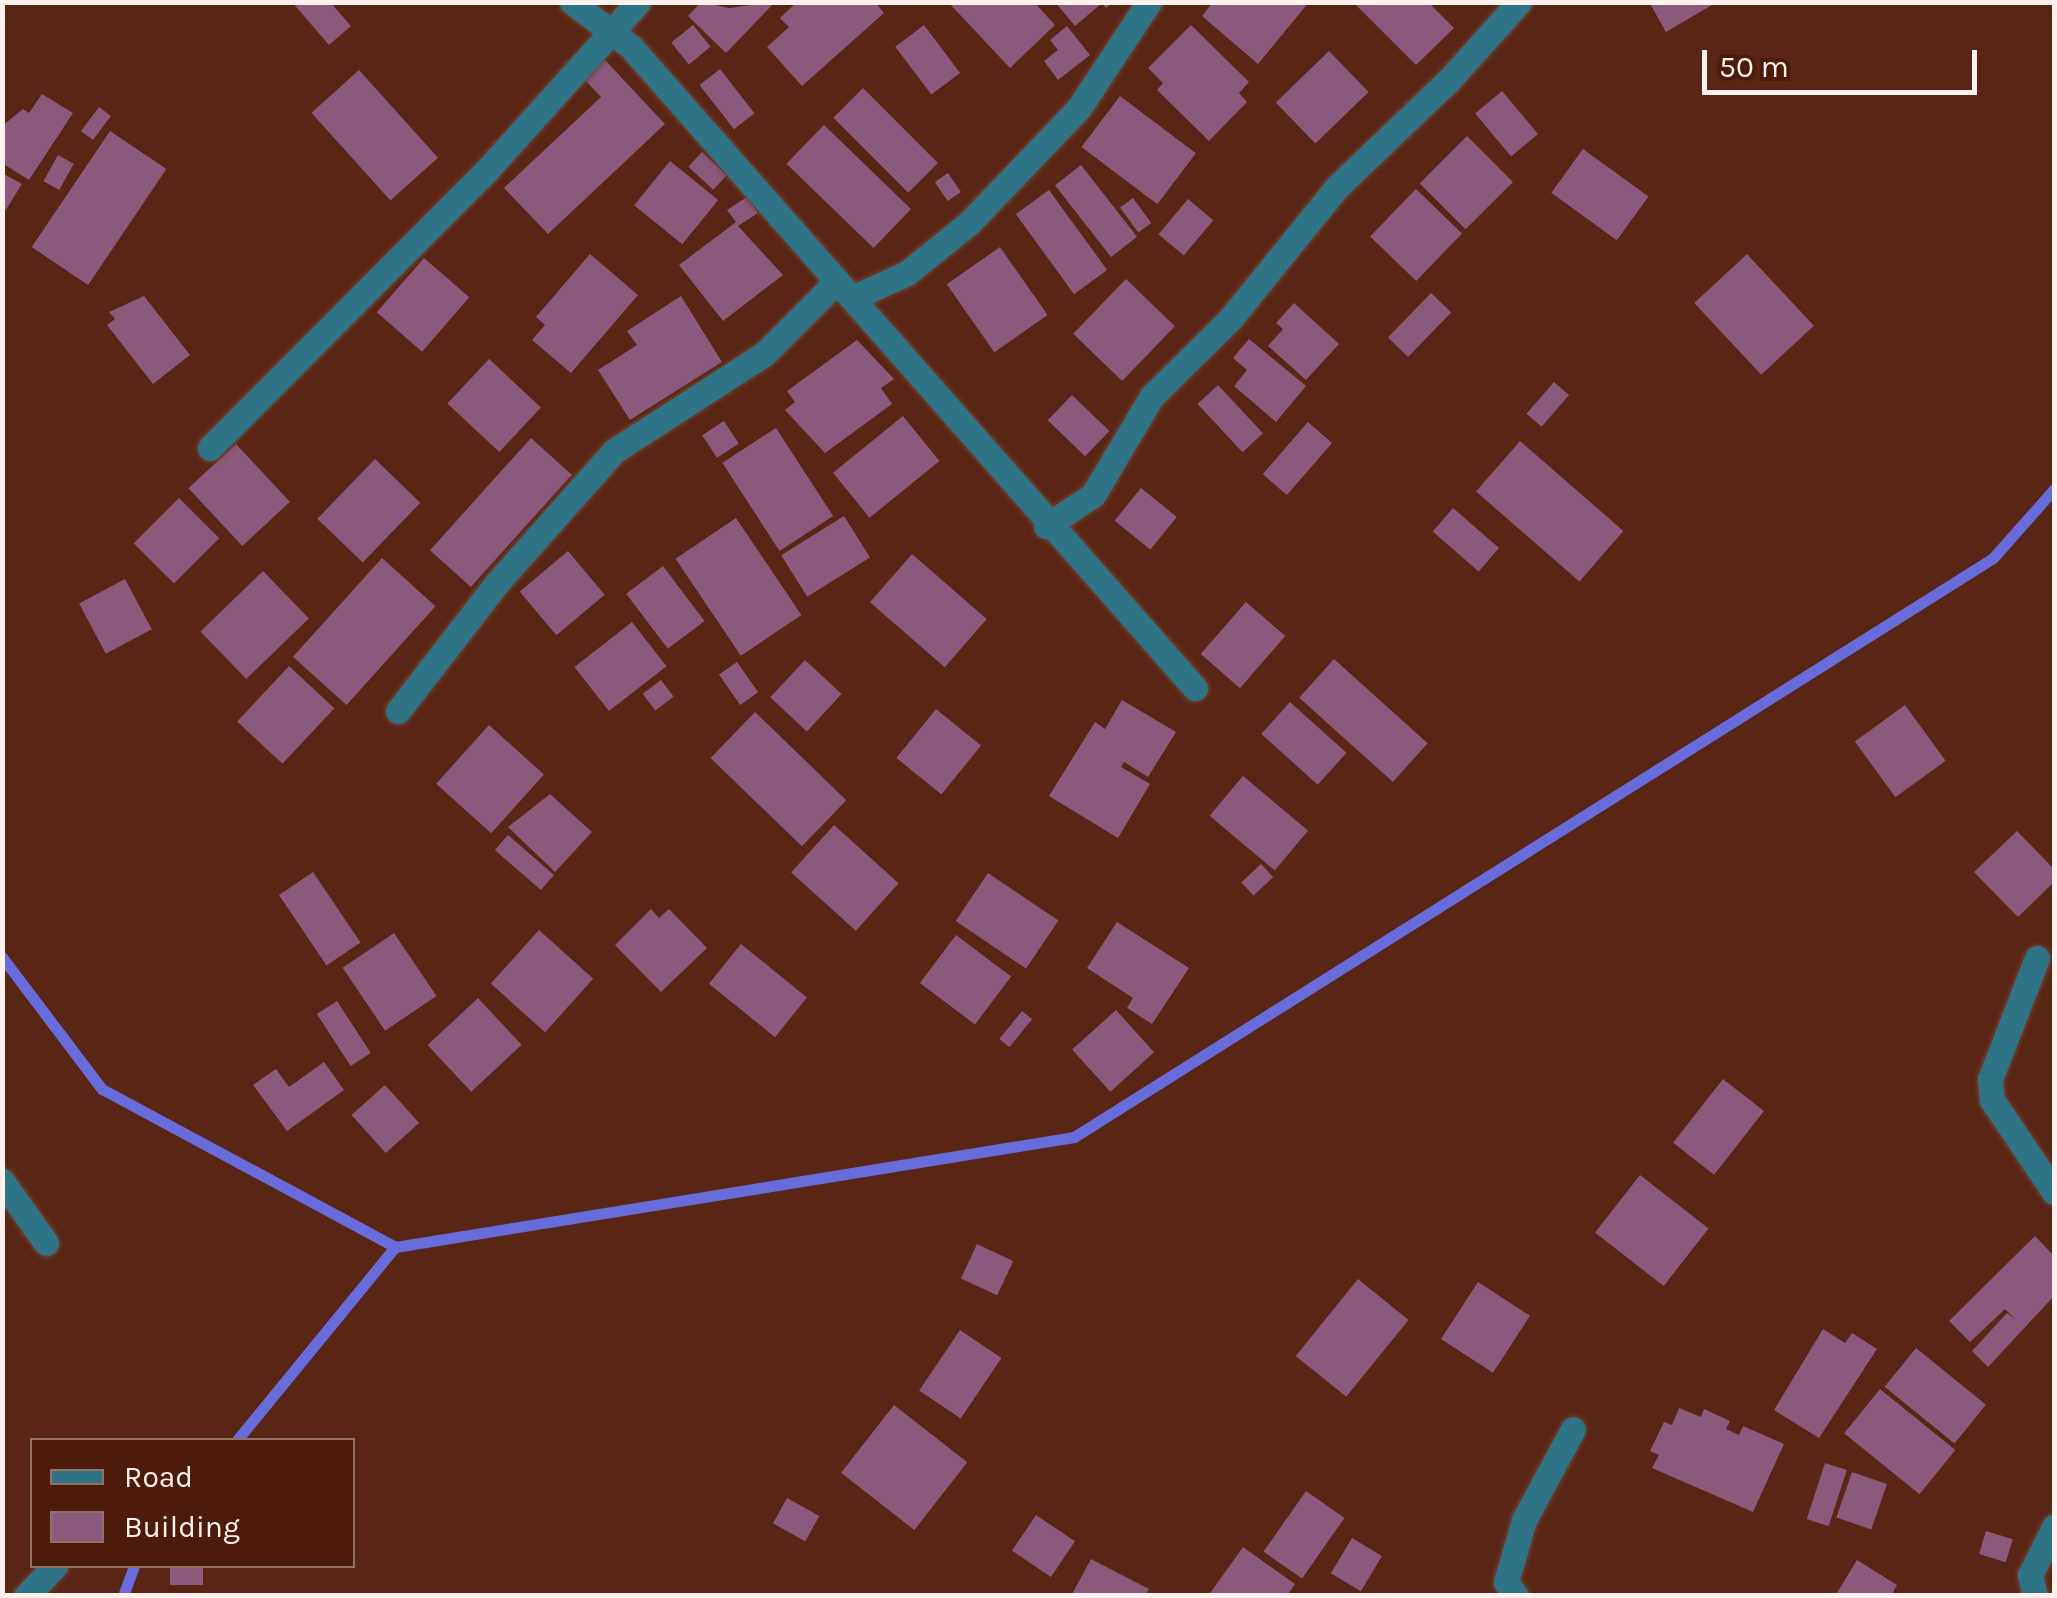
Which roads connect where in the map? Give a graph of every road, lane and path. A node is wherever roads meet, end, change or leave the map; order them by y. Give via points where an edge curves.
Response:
1 (572, 2) edge
2 (638, 2) edge
3 (1149, 2) edge
4 (1519, 2) edge
5 (609, 28) junction
6 (845, 290) junction
7 (210, 448) dead end
8 (1046, 526) junction
9 (1194, 688) dead end
10 (398, 711) dead end
11 (2037, 958) dead end
12 (2, 1181) edge
13 (2054, 1192) edge
14 (46, 1243) dead end
15 (1573, 1428) dead end
16 (2054, 1527) edge
17 (53, 1568) edge
18 (26, 1596) edge
19 (1516, 1596) edge
20 (2034, 1596) edge

1 - 5 street
2 - 5 street
3 - 6 street via 1079,108 969,222 907,273
4 - 8 street via 1350,174 1231,318 1152,396 1093,494
5 - 6 street
5 - 7 street via 486,171
6 - 8 street
6 - 10 street via 764,354 614,451 508,569
8 - 9 street
11 - 13 street via 1990,1080 1992,1100
12 - 14 street
15 - 19 street via 1524,1520 1506,1582
16 - 20 street via 2030,1576
17 - 18 street

